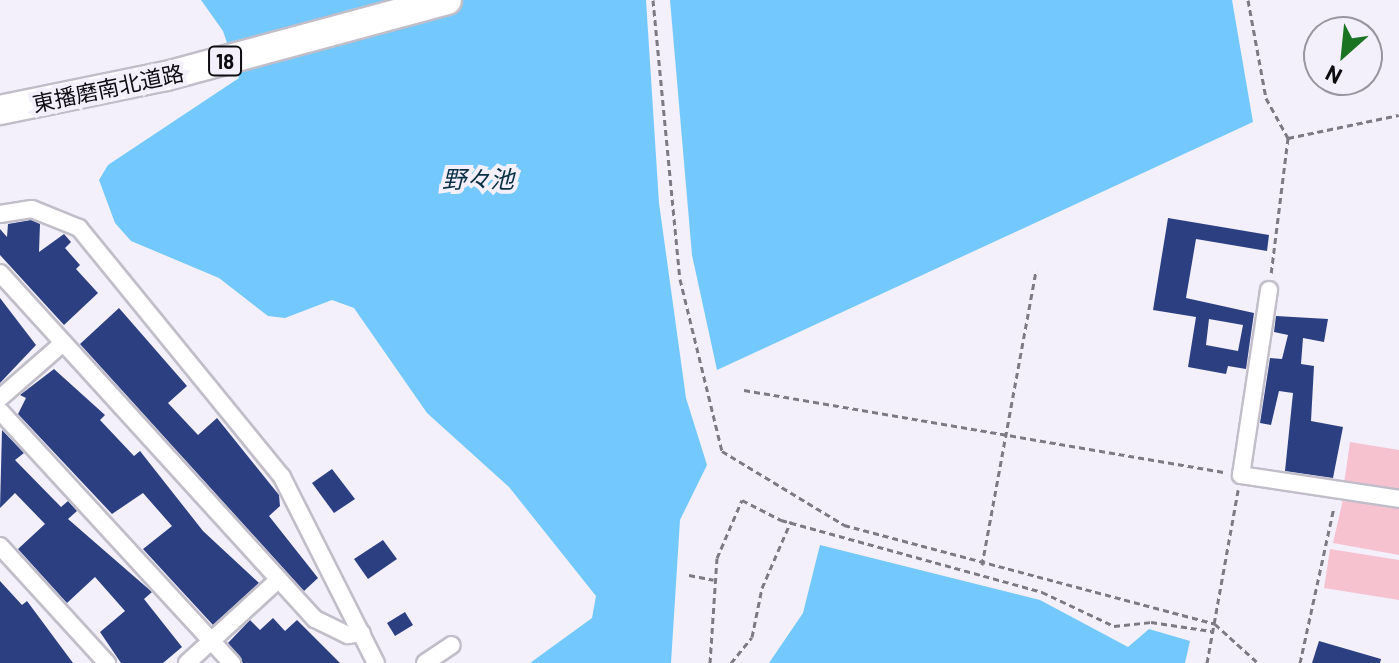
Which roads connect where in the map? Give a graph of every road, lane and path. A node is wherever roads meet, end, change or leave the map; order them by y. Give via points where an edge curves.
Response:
1 (387, 0) edge
2 (447, 0) edge
3 (653, 0) edge
4 (1248, 0) edge
5 (0, 93) edge
6 (0, 110) edge
7 (1399, 115) edge
8 (1288, 138) junction
9 (0, 214) edge
10 (1036, 270) dead end
11 (0, 273) edge
12 (1269, 290) joint
13 (63, 343) junction
14 (744, 390) dead end
15 (0, 398) edge
16 (0, 411) edge
17 (1008, 436) junction
18 (1241, 475) junction
19 (1337, 489) junction
20 (1399, 499) edge
21 (791, 521) junction
22 (0, 546) edge
23 (982, 565) junction
24 (689, 575) dead end
25 (278, 580) junction
26 (714, 580) junction
27 (1215, 624) junction
28 (1211, 631) junction
29 (362, 633) junction
30 (211, 640) junction
31 (452, 645) dead end
32 (732, 662) edge
33 (107, 663) edge
34 (187, 663) edge
35 (232, 663) edge
36 (376, 663) edge
37 (425, 663) edge
38 (710, 663) edge
39 (1207, 663) edge
40 (1258, 663) edge
41 (1300, 663) edge

1 - 5 highway, 東播磨南北道路 / 18
2 - 6 highway, 東播磨南北道路 / 18 via 180,72
3 - 23 path via 680,279 722,451 844,525
4 - 8 path via 1266,98
7 - 8 path
8 - 12 path
9 - 29 street via 32,209 79,228 282,477
10 - 17 path
11 - 13 street
12 - 18 street
13 - 15 street
13 - 25 street
14 - 17 path
16 - 30 street
17 - 18 path
17 - 23 path
18 - 19 street
18 - 27 path
19 - 20 street
19 - 41 path
21 - 26 path via 739,503
21 - 28 path via 1042,592 1114,626 1151,622
21 - 32 path via 762,588 752,637
22 - 33 street
23 - 27 path
24 - 26 path
25 - 29 street via 315,619 348,635
25 - 30 street
26 - 38 path
27 - 28 path
27 - 40 path
28 - 39 path
29 - 36 street
30 - 34 street
30 - 35 street
31 - 37 street

